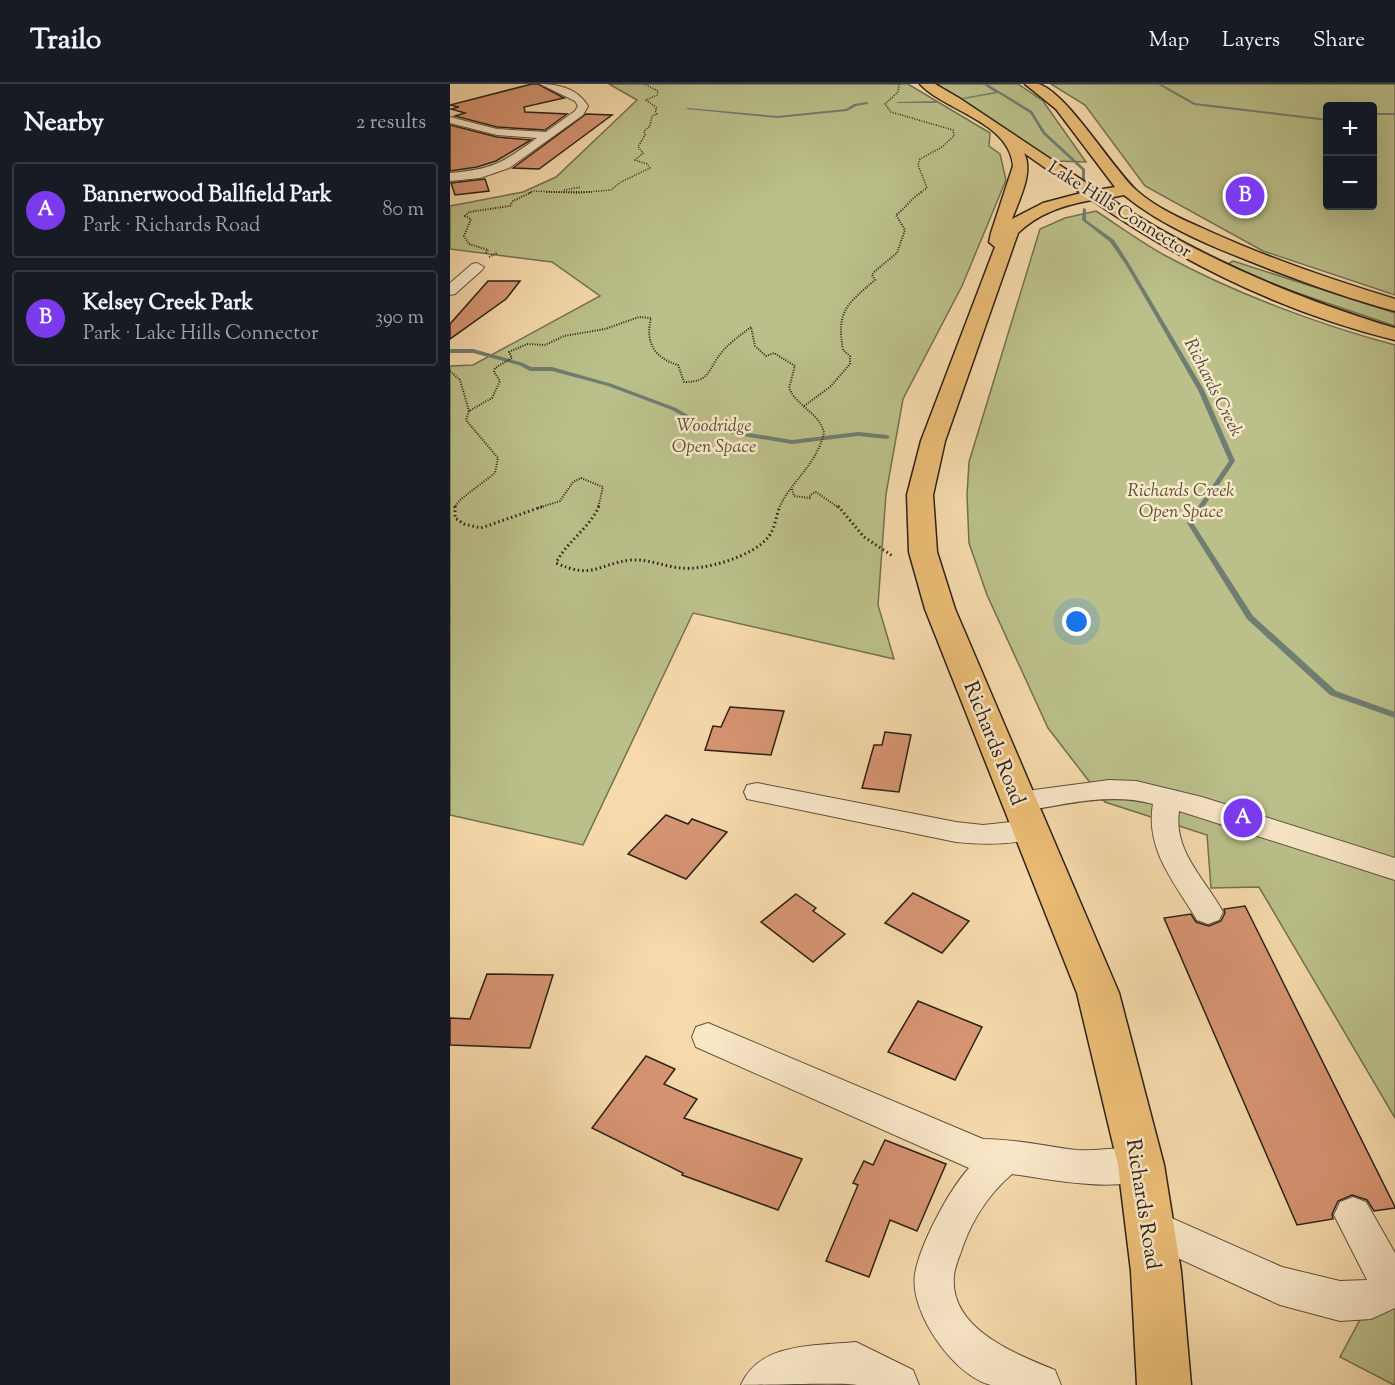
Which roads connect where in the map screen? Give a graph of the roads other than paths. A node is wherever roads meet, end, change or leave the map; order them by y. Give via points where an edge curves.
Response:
1 (926, 84) edge
2 (1031, 84) edge
3 (550, 86) edge
4 (450, 120) edge
5 (1003, 134) junction
6 (548, 135) junction
7 (450, 177) edge
8 (1128, 190) junction
9 (1095, 196) junction
10 (477, 267) dead end
11 (995, 268) junction
12 (450, 291) edge
13 (1395, 305) edge
14 (1395, 334) edge
15 (757, 792) dead end
16 (1167, 799) junction
17 (1025, 816) junction
18 (1395, 870) edge
19 (1208, 912) dead end
20 (708, 1037) dead end
21 (1006, 1156) junction
22 (1141, 1165) junction
23 (1353, 1215) dead end
24 (1149, 1226) junction
25 (762, 1385) edge
26 (898, 1385) edge
27 (1040, 1385) edge
28 (1164, 1385) edge

1 - 5 main road, Lake Hills Connector
2 - 8 main road, Lake Hills Connector via 1063,106
3 - 6 street via 579,99 583,106
4 - 6 street via 497,132
5 - 9 main road, Lake Hills Connector
5 - 11 main road via 1022,166 999,230
6 - 7 street via 498,170
8 - 9 main road, Richards Road
8 - 13 main road, Lake Hills Connector via 1168,217 1224,244
9 - 11 main road, Richards Road via 1026,216 1010,231
9 - 14 main road, Lake Hills Connector via 1148,231 1214,266 1308,305
10 - 12 street
11 - 17 main road, Richards Road via 933,441 920,495 921,519 923,552 940,609
15 - 17 street via 983,835
16 - 17 street via 1136,790 1109,789
16 - 18 street
16 - 19 street via 1164,833 1176,867
17 - 22 main road, Richards Road via 1098,993
20 - 21 street via 982,1156
21 - 22 street via 1078,1167
21 - 27 street via 981,1179 961,1210 936,1264 934,1282 953,1334 985,1360
22 - 24 main road, Richards Road
23 - 24 street via 1393,1288 1371,1299 1340,1301 1280,1286
24 - 28 main road, Richards Road
25 - 26 street via 786,1369 856,1362

